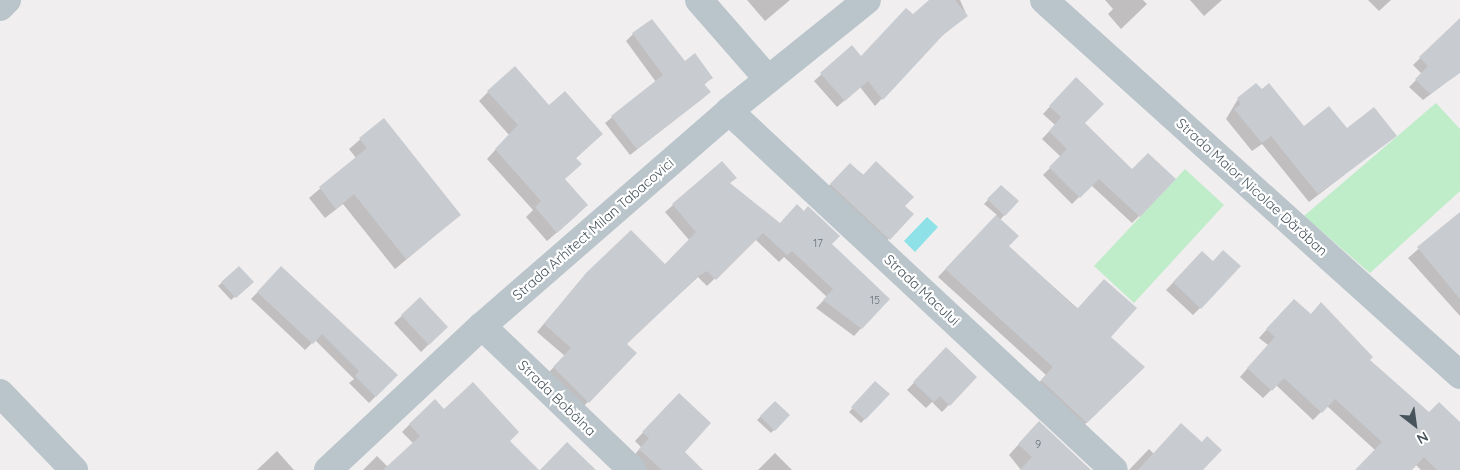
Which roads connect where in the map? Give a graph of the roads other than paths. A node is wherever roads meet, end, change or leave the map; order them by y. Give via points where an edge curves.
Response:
1 (7, 0) edge
2 (699, 0) edge
3 (867, 0) edge
4 (1044, 0) edge
5 (0, 7) edge
6 (768, 79) junction
7 (730, 111) junction
8 (482, 326) junction
9 (1460, 375) edge
10 (0, 393) edge
11 (74, 470) edge
12 (328, 470) edge
13 (632, 470) edge
14 (1114, 470) edge

1 - 5 street
2 - 6 street
3 - 6 street, Strada Arhitect Milan Tabacovici
4 - 9 street, Strada Maior Nicolae Dărăban
6 - 7 street, Strada Arhitect Milan Tabacovici
7 - 8 street, Strada Arhitect Milan Tabacovici
7 - 14 street, Strada Macului
8 - 12 street, Strada Arhitect Milan Tabacovici
8 - 13 street, Strada Bobâlna
10 - 11 street

